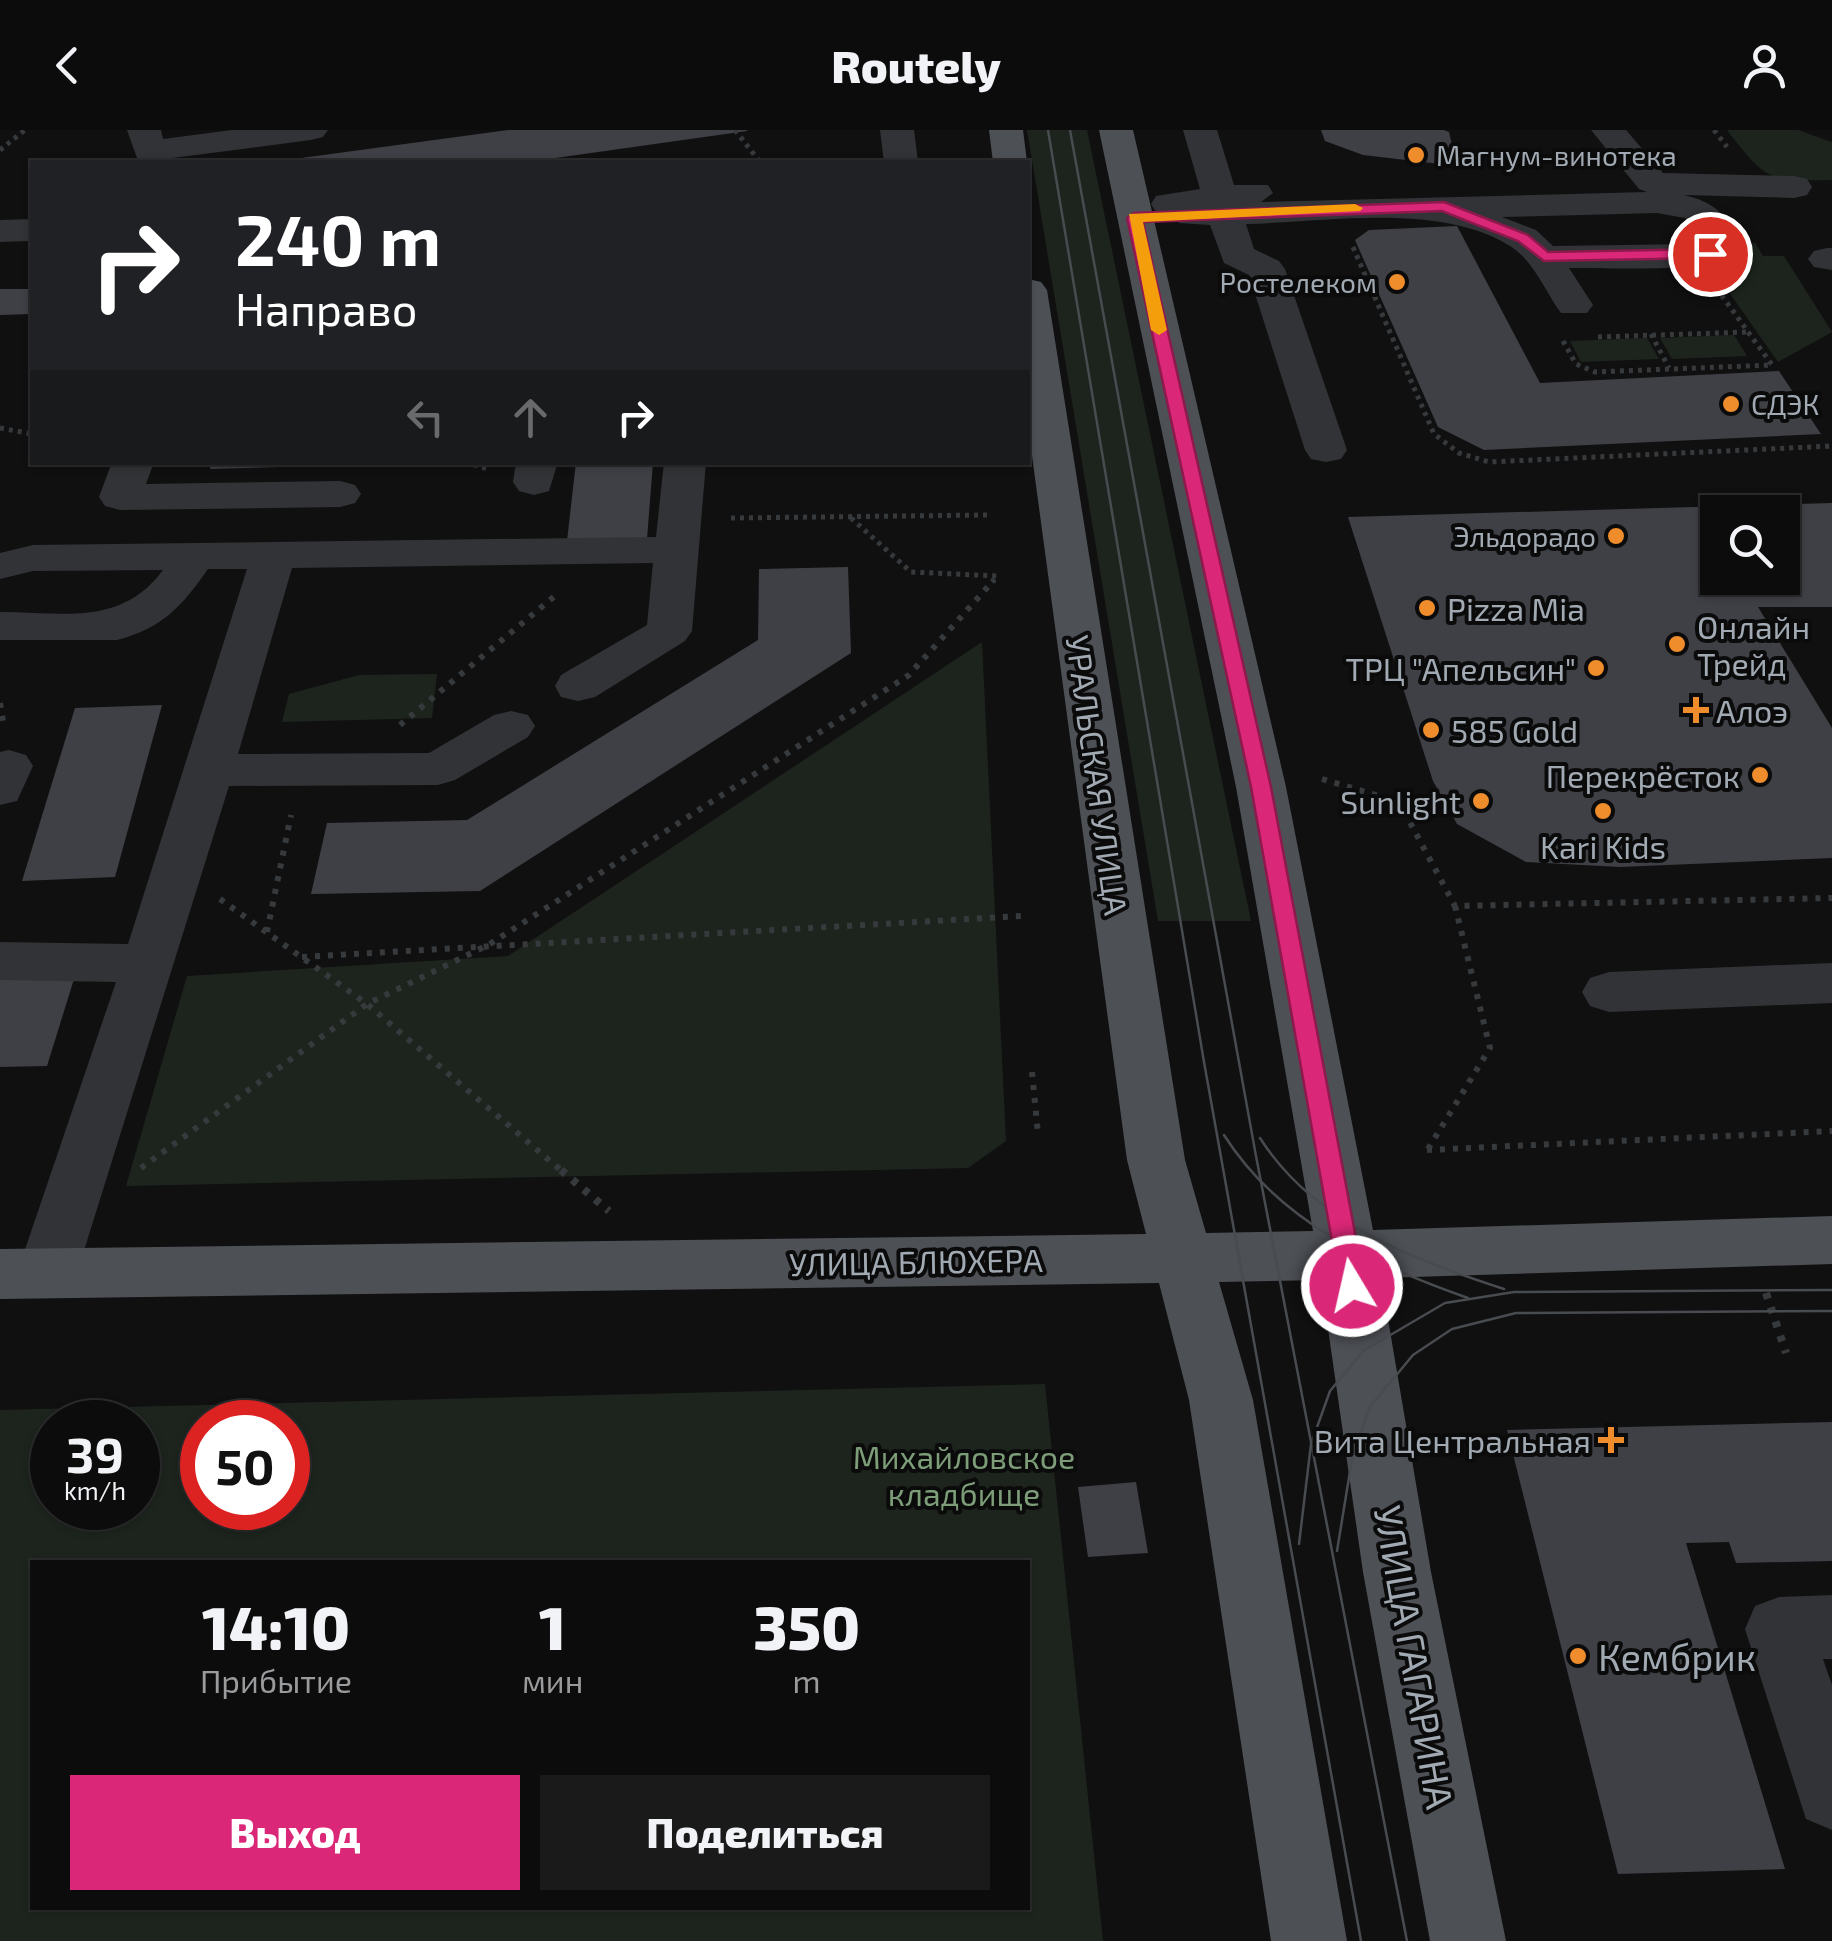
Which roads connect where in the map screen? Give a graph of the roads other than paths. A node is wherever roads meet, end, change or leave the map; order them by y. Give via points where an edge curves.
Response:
1 (144, 130) edge
2 (311, 130) edge
3 (897, 130) edge
4 (1006, 130) edge
5 (1116, 130) edge
6 (1200, 130) edge
7 (1608, 130) edge
8 (901, 160) edge
9 (1010, 160) edge
10 (1651, 182) junction
11 (1794, 187) dead end
12 (1222, 204) junction
13 (1444, 207) junction
14 (1152, 211) junction
15 (30, 230) edge
16 (0, 231) edge
17 (1544, 257) junction
18 (1030, 304) edge
19 (1577, 321) road end
20 (1326, 450) dead end
21 (133, 465) edge
22 (684, 465) edge
23 (344, 478) edge
24 (678, 534) junction
25 (325, 554) junction
26 (273, 556) junction
27 (194, 557) junction
28 (0, 566) edge
29 (0, 626) edge
30 (578, 686) dead end
31 (511, 726) dead end
32 (207, 770) junction
33 (0, 961) edge
34 (146, 963) junction
35 (1832, 983) edge
36 (1609, 992) dead end
37 (1832, 1240) edge
38 (1347, 1254) junction
39 (37, 1257) edge
40 (1180, 1258) junction
41 (1832, 1627) edge
42 (1832, 1794) edge
43 (1308, 1941) edge
44 (1468, 1941) edge

1 - 2 lane via 148,151
3 - 8 lane
4 - 9 main road
5 - 14 main road
6 - 12 lane
7 - 10 lane
10 - 11 lane
10 - 12 lane
12 - 13 lane
12 - 14 lane
12 - 20 lane via 1238,255 1266,269
13 - 17 lane via 1511,232
13 - 17 lane via 1688,206 1712,217 1724,242 1710,254
14 - 38 main road
15 - 16 lane
17 - 19 lane
18 - 40 main road, УРАЛЬСКАЯ УЛИЦА via 1156,1160
21 - 23 lane via 120,497
22 - 24 lane
23 - 25 lane
24 - 25 lane via 630,551
24 - 30 lane via 670,631
25 - 26 lane
26 - 27 lane
26 - 32 lane
27 - 28 lane via 33,558
27 - 29 lane via 162,602 117,626
31 - 32 lane via 438,769
32 - 34 lane
33 - 34 lane
34 - 39 lane
35 - 36 lane
37 - 38 main road, УЛИЦА БЛЮХЕРА
38 - 40 main road, УЛИЦА БЛЮХЕРА
38 - 44 main road, УЛИЦА ГАГАРИНА
39 - 40 main road, УЛИЦА БЛЮХЕРА
40 - 43 main road via 1221,1400
41 - 42 lane via 1779,1628

